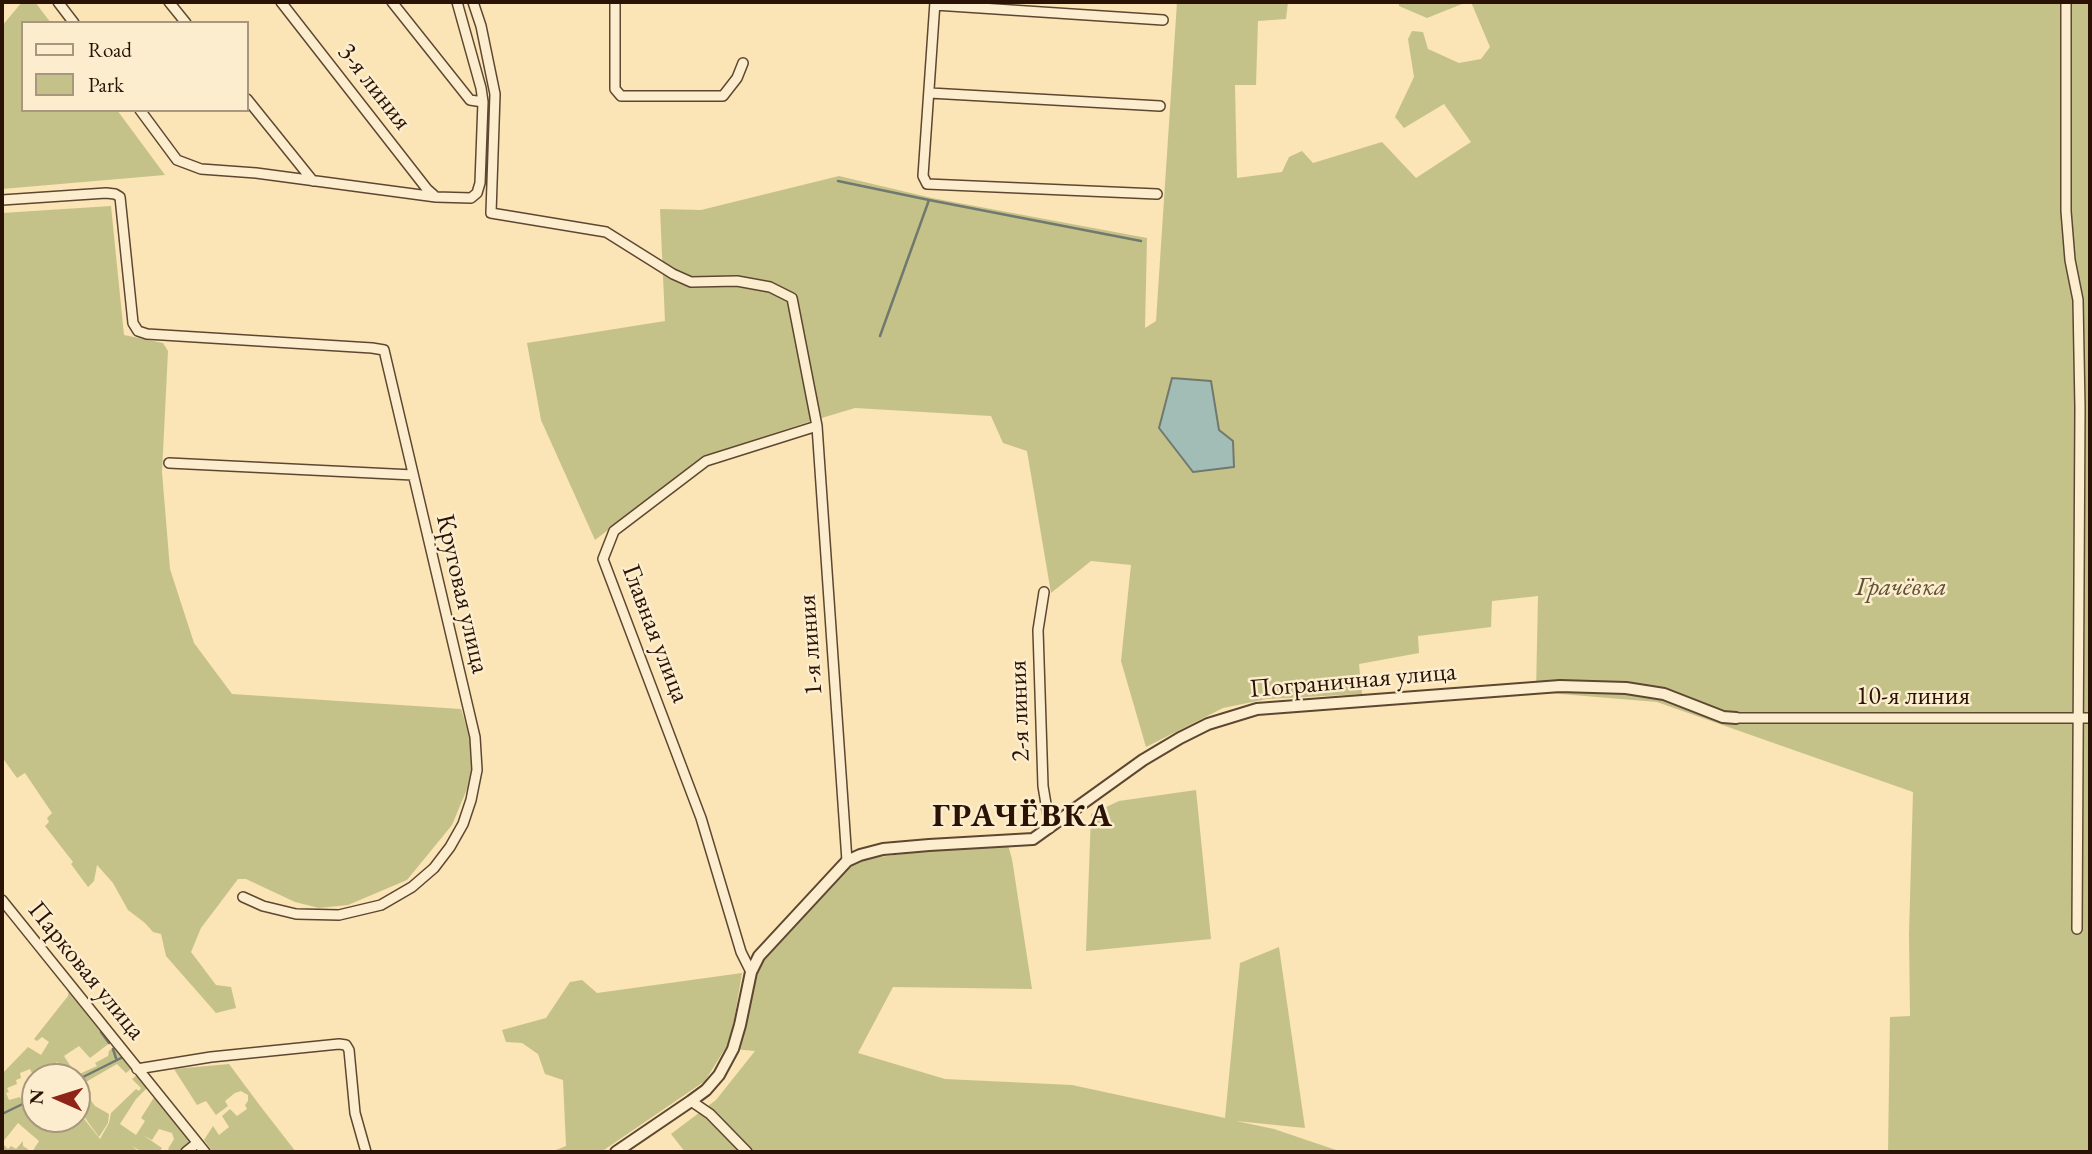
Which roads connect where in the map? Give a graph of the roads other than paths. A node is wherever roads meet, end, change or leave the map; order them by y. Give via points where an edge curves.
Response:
1 (58, 2) edge
2 (169, 2) edge
3 (281, 2) edge
4 (392, 2) edge
5 (457, 2) edge
6 (473, 2) edge
7 (615, 2) edge
8 (2066, 2) edge
9 (935, 4) edge
10 (1163, 20) dead end
11 (72, 21) edge
12 (184, 21) edge
13 (743, 63) dead end
14 (930, 93) junction
15 (248, 100) edge
16 (482, 102) junction
17 (1160, 106) dead end
18 (141, 112) edge
19 (313, 181) junction
20 (1157, 194) dead end
21 (436, 197) junction
22 (2, 200) edge
23 (817, 426) junction
24 (169, 463) dead end
25 (413, 475) junction
26 (1044, 592) dead end
27 (1736, 718) joint
28 (2078, 718) junction
29 (2090, 718) edge
30 (1050, 828) junction
31 (847, 861) junction
32 (243, 897) dead end
33 (2, 900) edge
34 (2077, 929) dead end
35 (751, 972) junction
36 (137, 1069) junction
37 (691, 1101) junction
38 (197, 1143) junction
39 (186, 1152) edge
40 (205, 1152) edge
41 (366, 1152) edge
42 (616, 1152) edge
43 (747, 1152) edge

1 - 11 street
2 - 12 street
3 - 21 street, 3-я линия
4 - 16 street via 470,100
5 - 16 street
6 - 23 street, 1-я линия via 495,94 491,213 606,232 691,282 737,281 769,287 792,298
7 - 13 street via 615,89 621,96 723,96
8 - 28 street via 2066,211 2078,300
9 - 10 street
9 - 14 street
14 - 17 street
14 - 20 street via 923,176 927,184
15 - 19 street
16 - 21 street via 477,192 471,198
18 - 19 street via 177,160 201,169
19 - 21 street
22 - 25 street, Круговая улица via 106,193 121,197 138,331 384,350
23 - 31 street, 1-я линия
23 - 35 street, Главная улица via 706,461 614,531 603,559 701,818
24 - 25 street
25 - 32 street, Круговая улица via 475,737 477,770 463,824 434,868 381,905 339,915 296,914
26 - 30 street, 2-я линия via 1038,630 1043,786
27 - 28 street, 10-я линия
27 - 30 street, Пограничная улица via 1664,694 1560,686 1276,707 1238,714 1180,738
28 - 29 street, 10-я линия
28 - 34 street
30 - 31 street, Пограничная улица via 1033,839 883,849
31 - 35 street, Пограничная улица via 766,948
33 - 36 street, Парковая улица
35 - 37 street, Пограничная улица via 733,1049 719,1075
36 - 38 street, Парковая улица
36 - 41 street via 346,1045 355,1113
37 - 42 street, Пограничная улица
37 - 43 street
38 - 39 street
38 - 40 street, Парковая улица

